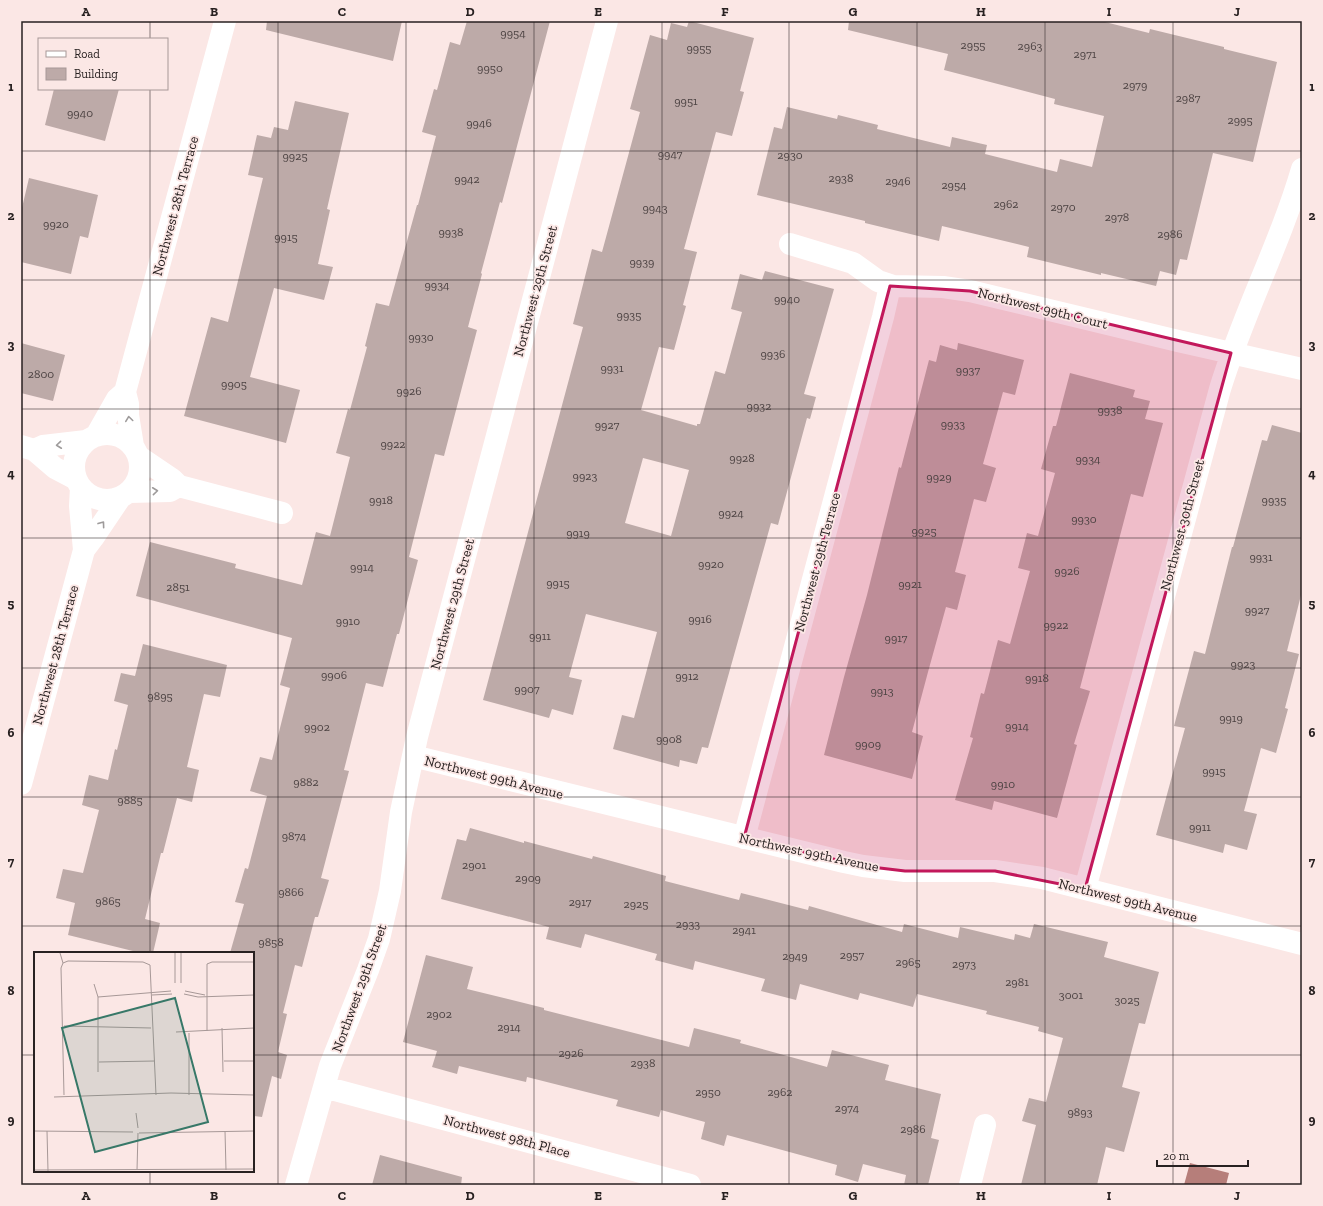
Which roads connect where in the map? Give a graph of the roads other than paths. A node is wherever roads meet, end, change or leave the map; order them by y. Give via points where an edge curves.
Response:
1 (225, 21) edge
2 (607, 21) edge
3 (1302, 169) edge
4 (790, 244) dead end
5 (890, 286) junction
6 (1231, 353) junction
7 (1302, 369) edge
8 (125, 392) junction
9 (91, 439) junction
10 (27, 448) edge
11 (136, 451) junction
12 (78, 483) junction
13 (180, 486) junction
14 (124, 495) junction
15 (282, 513) dead end
16 (84, 550) junction
17 (412, 756) junction
18 (21, 784) edge
19 (744, 838) junction
20 (1085, 889) junction
21 (1302, 944) edge
22 (324, 1087) junction
23 (985, 1125) dead end
24 (296, 1185) edge
25 (690, 1185) edge
26 (970, 1185) edge

1 - 8 street, Northwest 28th Terrace
2 - 17 street, Northwest 29th Street
3 - 6 street, Northwest 30th Street via 1274,248
4 - 5 street, Northwest 99th Court via 853,263 878,281
5 - 6 street, Northwest 99th Court via 943,287 970,291
5 - 19 street, Northwest 29th Terrace
6 - 7 street, Northwest 99th Court
6 - 20 street, Northwest 30th Street
8 - 9 street, Northwest 28th Terrace via 117,399
11 -> 8 street, Northwest 28th Terrace
9 -> 10 street
9 - 11 street via 112,434 127,440
9 - 12 street via 78,452 75,459
10 - 12 street
11 - 13 street
11 - 14 street via 140,472 138,479
12 - 14 street via 94,498 111,500
12 - 16 street, Northwest 28th Terrace
14 -> 13 street via 170,491
13 - 15 street
16 -> 14 street, Northwest 28th Terrace
16 - 18 street, Northwest 28th Terrace
17 - 19 street, Northwest 99th Avenue
17 - 22 street, Northwest 29th Street via 384,920
19 - 20 street, Northwest 99th Avenue via 863,866 905,871 995,871 1042,878
20 - 21 street, Northwest 99th Avenue
22 - 24 street, Northwest 29th Street
22 - 25 street, Northwest 98th Place
23 - 26 street

